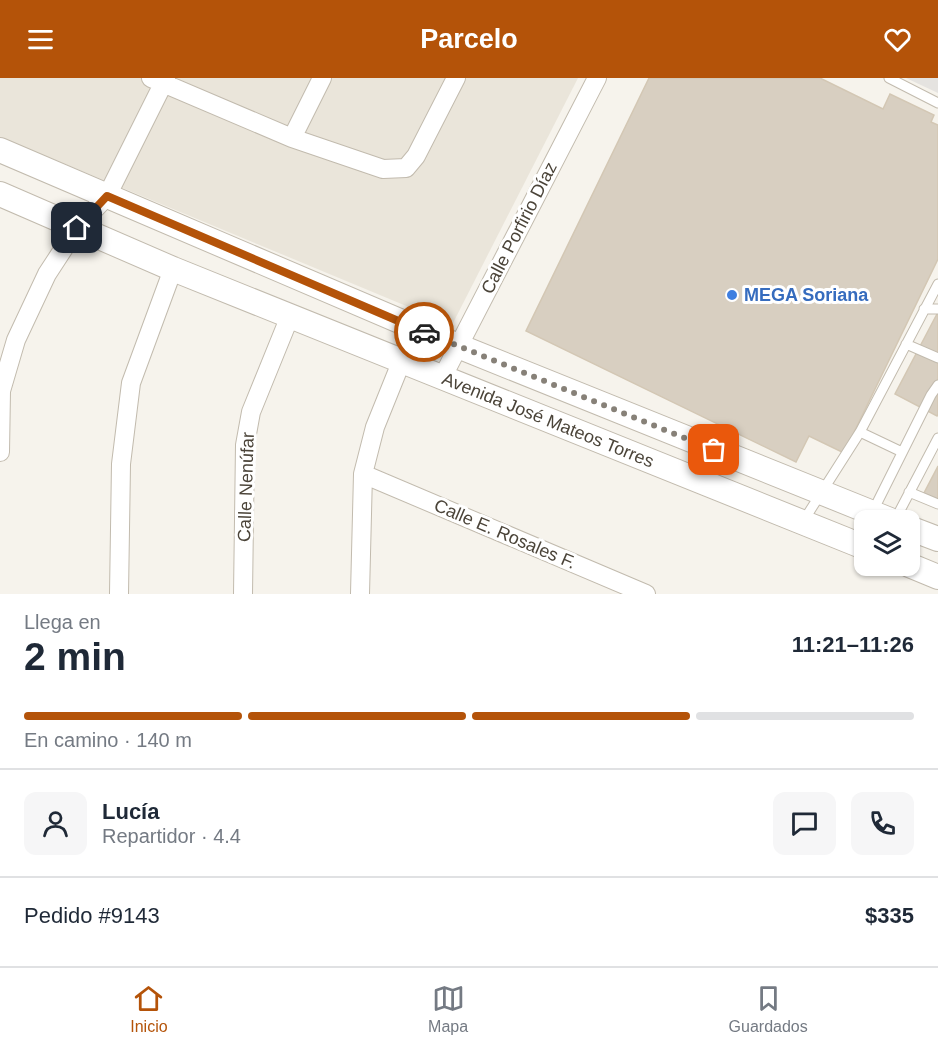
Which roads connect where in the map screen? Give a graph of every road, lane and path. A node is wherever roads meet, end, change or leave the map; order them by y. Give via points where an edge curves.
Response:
1 (322, 78) edge
2 (456, 78) edge
3 (597, 78) edge
4 (889, 78) edge
5 (160, 80) edge
6 (911, 83) edge
7 (938, 103) edge
8 (292, 138) junction
9 (0, 150) edge
10 (0, 194) edge
11 (107, 196) junction
12 (77, 228) junction
13 (173, 269) junction
14 (938, 284) edge
15 (924, 309) junction
16 (938, 309) edge
17 (290, 316) junction
18 (906, 344) junction
19 (458, 346) junction
20 (938, 358) edge
21 (402, 360) junction
22 (442, 378) junction
23 (938, 385) edge
24 (860, 432) junction
25 (938, 438) edge
26 (0, 452) edge
27 (902, 452) junction
28 (363, 474) junction
29 (909, 492) junction
30 (821, 493) junction
31 (938, 504) edge
32 (864, 510) edge
33 (883, 510) edge
34 (900, 510) edge
35 (803, 522) junction
36 (920, 532) edge
37 (938, 539) edge
38 (854, 543) edge
39 (920, 570) edge
40 (938, 577) edge
41 (119, 594) edge
42 (243, 594) edge
43 (360, 594) edge
44 (646, 594) edge

1 - 8 street
2 - 8 street via 406,168 383,170
3 - 19 street, Calle Porfirio Díaz
4 - 6 lane
5 - 8 street
5 - 11 street
6 - 7 lane
9 - 11 street, Avenida José Mateos Torres
10 - 12 street, Avenida José Mateos Torres
11 - 12 street
11 - 19 street, Avenida José Mateos Torres
12 - 13 street, Avenida José Mateos Torres
12 - 26 street via 47,274 16,340 1,391
13 - 17 street, Avenida José Mateos Torres
13 - 41 street via 131,383 121,464
14 - 15 lane
15 - 16 lane
15 - 18 lane
17 - 21 street, Avenida José Mateos Torres
17 - 42 street, Calle Nenúfar via 251,412 244,445
18 - 20 lane
18 - 24 lane
19 - 22 street, Calle Porfirio Díaz
19 - 30 street, Avenida José Mateos Torres
21 - 22 street, Avenida José Mateos Torres
21 - 28 street via 375,427
22 - 35 street, Avenida José Mateos Torres
23 - 27 lane
24 - 27 lane
24 - 30 lane
25 - 29 lane
27 - 33 lane
28 - 43 street
28 - 44 street, Calle E. Rosales F.
29 - 31 lane
29 - 34 lane
30 - 32 street, Avenida José Mateos Torres
30 - 35 lane
35 - 38 street, Avenida José Mateos Torres
36 - 37 street
39 - 40 street

